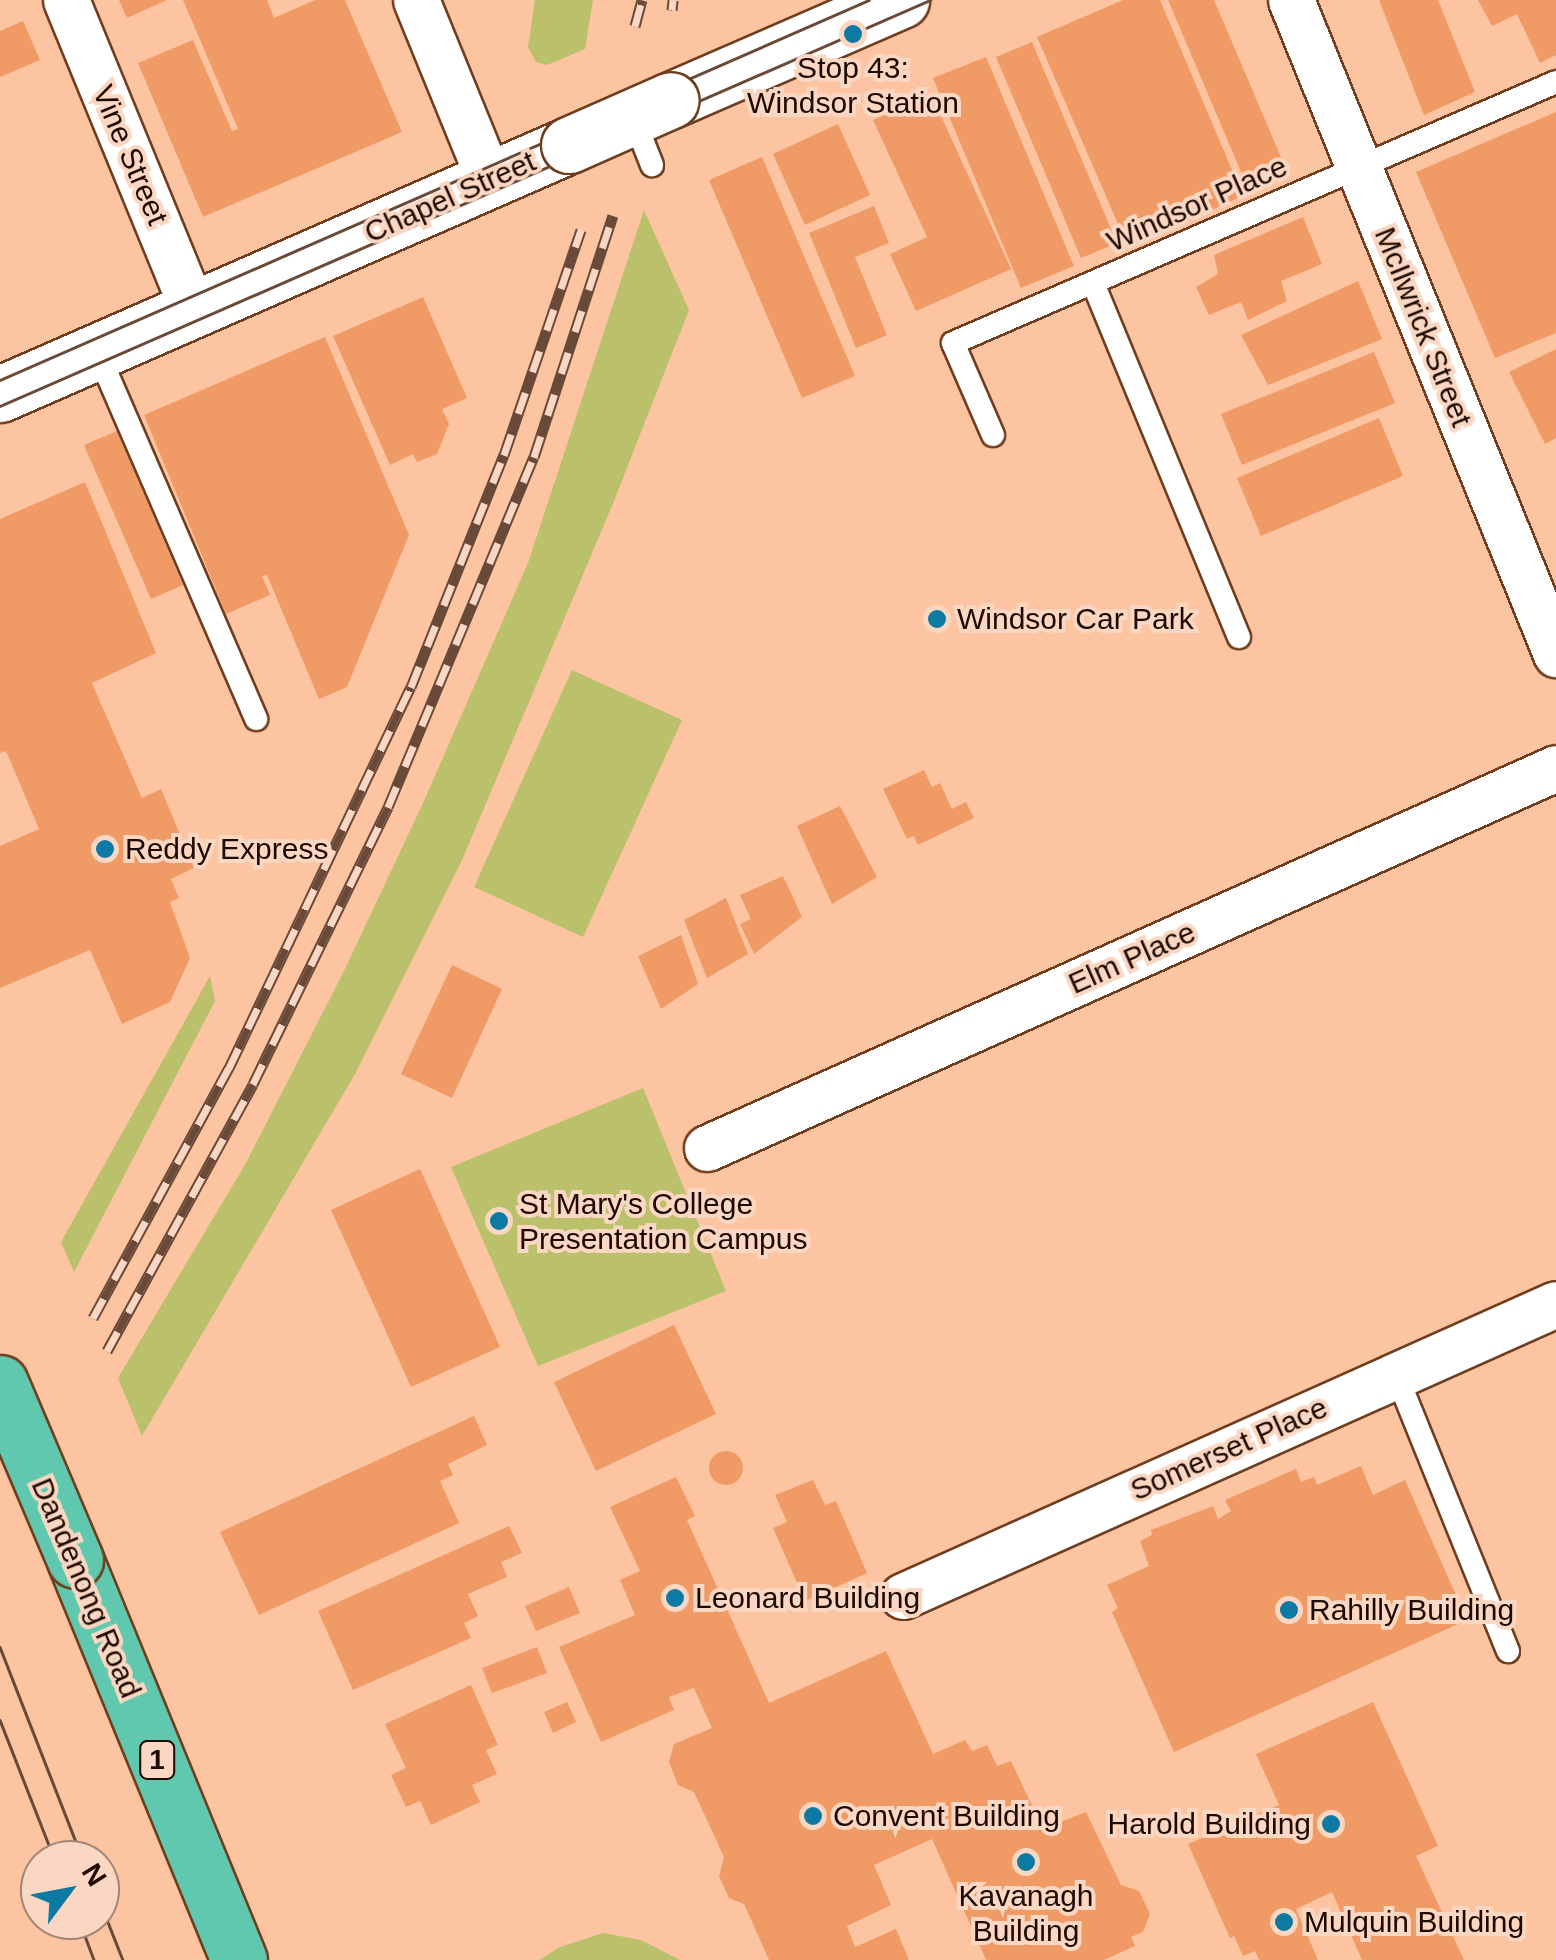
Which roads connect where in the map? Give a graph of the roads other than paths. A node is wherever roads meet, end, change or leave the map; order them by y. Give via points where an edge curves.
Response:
1 (66, 0) edge
2 (416, 0) edge
3 (901, 0) edge
4 (1290, 0) edge
5 (1556, 82) edge
6 (1357, 167) junction
7 (489, 180) junction
8 (1093, 283) junction
9 (193, 310) junction
10 (98, 351) junction
11 (0, 394) edge
12 (993, 435) dead end
13 (1239, 637) dead end
14 (1556, 652) edge
15 (256, 719) dead end
16 (1556, 768) edge
17 (708, 1148) dead end
18 (1556, 1304) edge
19 (1396, 1374) junction
20 (0, 1382) edge
21 (903, 1596) dead end
22 (1508, 1651) dead end
23 (239, 1960) edge

1 - 9 street, Vine Street
2 - 7 street
3 - 7 street, Chapel Street, bridge via 652,127 570,145
4 - 6 street, McIlwrick Street
5 - 6 lane, Windsor Place
6 - 8 lane, Windsor Place
6 - 14 street, McIlwrick Street
7 - 9 street, Chapel Street
8 - 12 lane, Windsor Place via 953,343
8 - 13 lane
9 - 10 street, Chapel Street
10 - 11 street, Chapel Street
10 - 15 lane
16 - 17 street, Elm Place
18 - 19 street, Somerset Place
19 - 21 street, Somerset Place
19 - 22 lane
20 - 23 highway, Dandenong Road / 1, bridge

